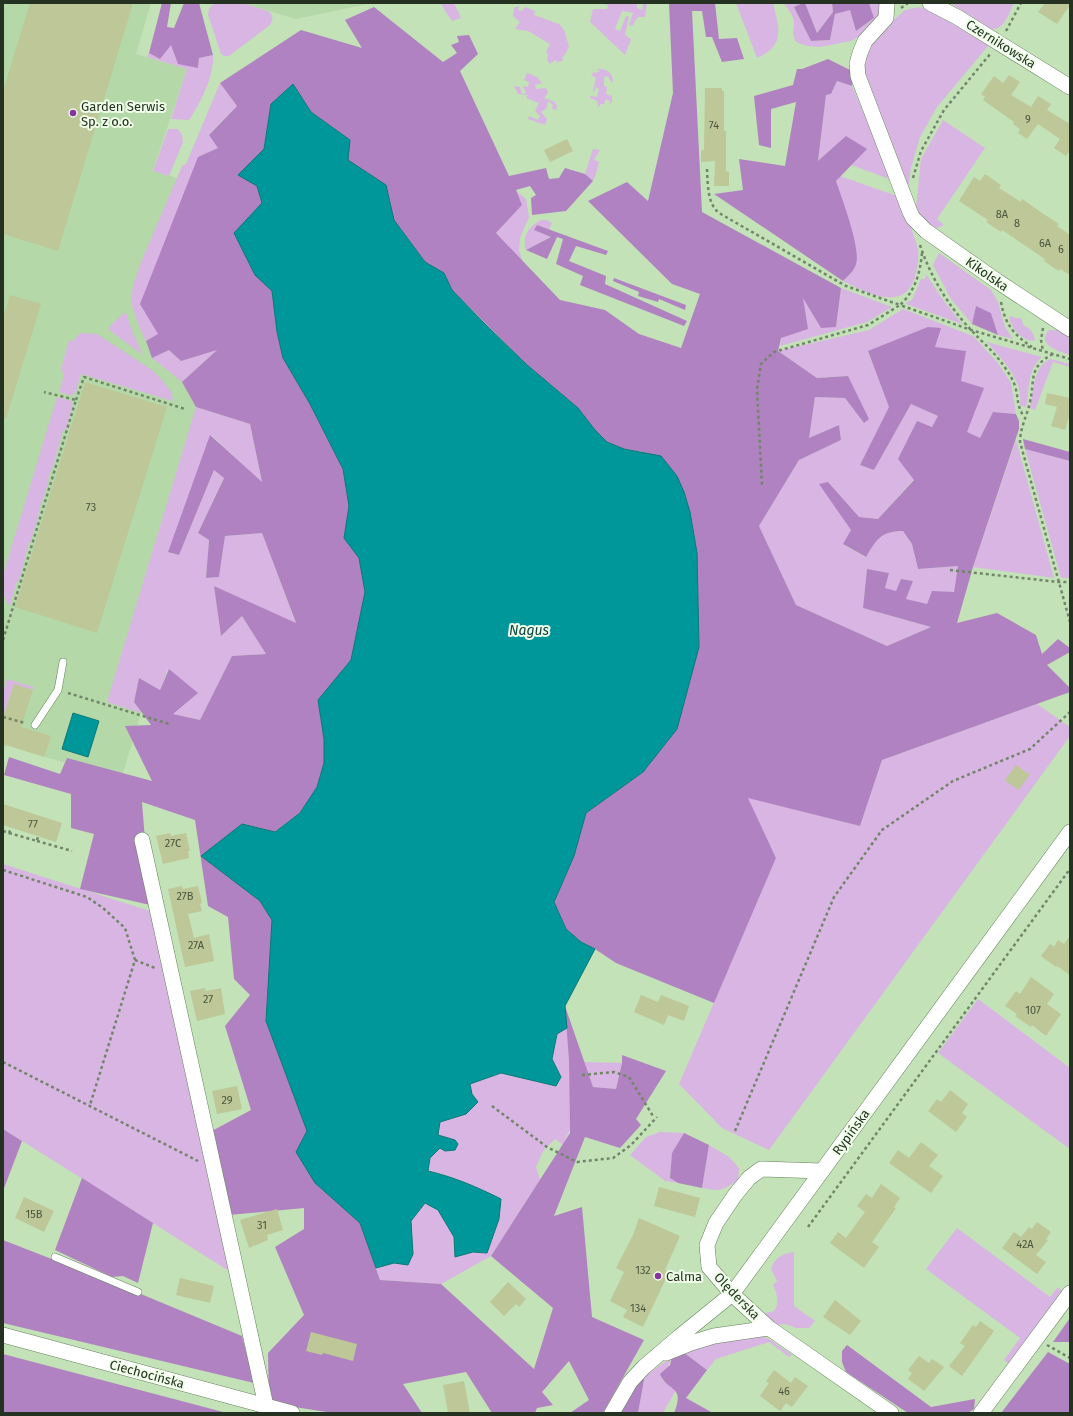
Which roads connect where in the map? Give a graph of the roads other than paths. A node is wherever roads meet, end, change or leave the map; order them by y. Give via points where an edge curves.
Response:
1 (887, 3) edge
2 (930, 3) edge
3 (1070, 87) edge
4 (1070, 329) edge
5 (63, 662) dead end
6 (35, 725) road end
7 (1070, 832) edge
8 (142, 840) dead end
9 (822, 1171) junction
10 (55, 1257) dead end
11 (138, 1292) dead end
12 (1070, 1293) edge
13 (732, 1294) junction
14 (770, 1328) junction
15 (3, 1335) edge
16 (657, 1357) junction
17 (266, 1406) junction
18 (292, 1413) edge
19 (612, 1413) edge
20 (891, 1413) edge
21 (982, 1413) edge

1 - 4 street, Kikolska via 886,18 865,41 858,58 858,76 908,207 926,231
2 - 3 street, Czernikowska
5 - 6 lane via 58,690
7 - 9 street, Rypińska
8 - 17 street
9 - 13 street, Rypińska
9 - 13 street, Olęderska via 761,1169 749,1178 736,1195 716,1223 708,1245 709,1267
10 - 11 lane
12 - 21 street
13 - 14 street, Olęderska
13 - 16 street, Rypińska
14 - 16 street via 714,1336
14 - 20 street, Olęderska
15 - 17 street, Ciechocińska
16 - 19 street, Rypińska via 630,1382
17 - 18 street, Ciechocińska

